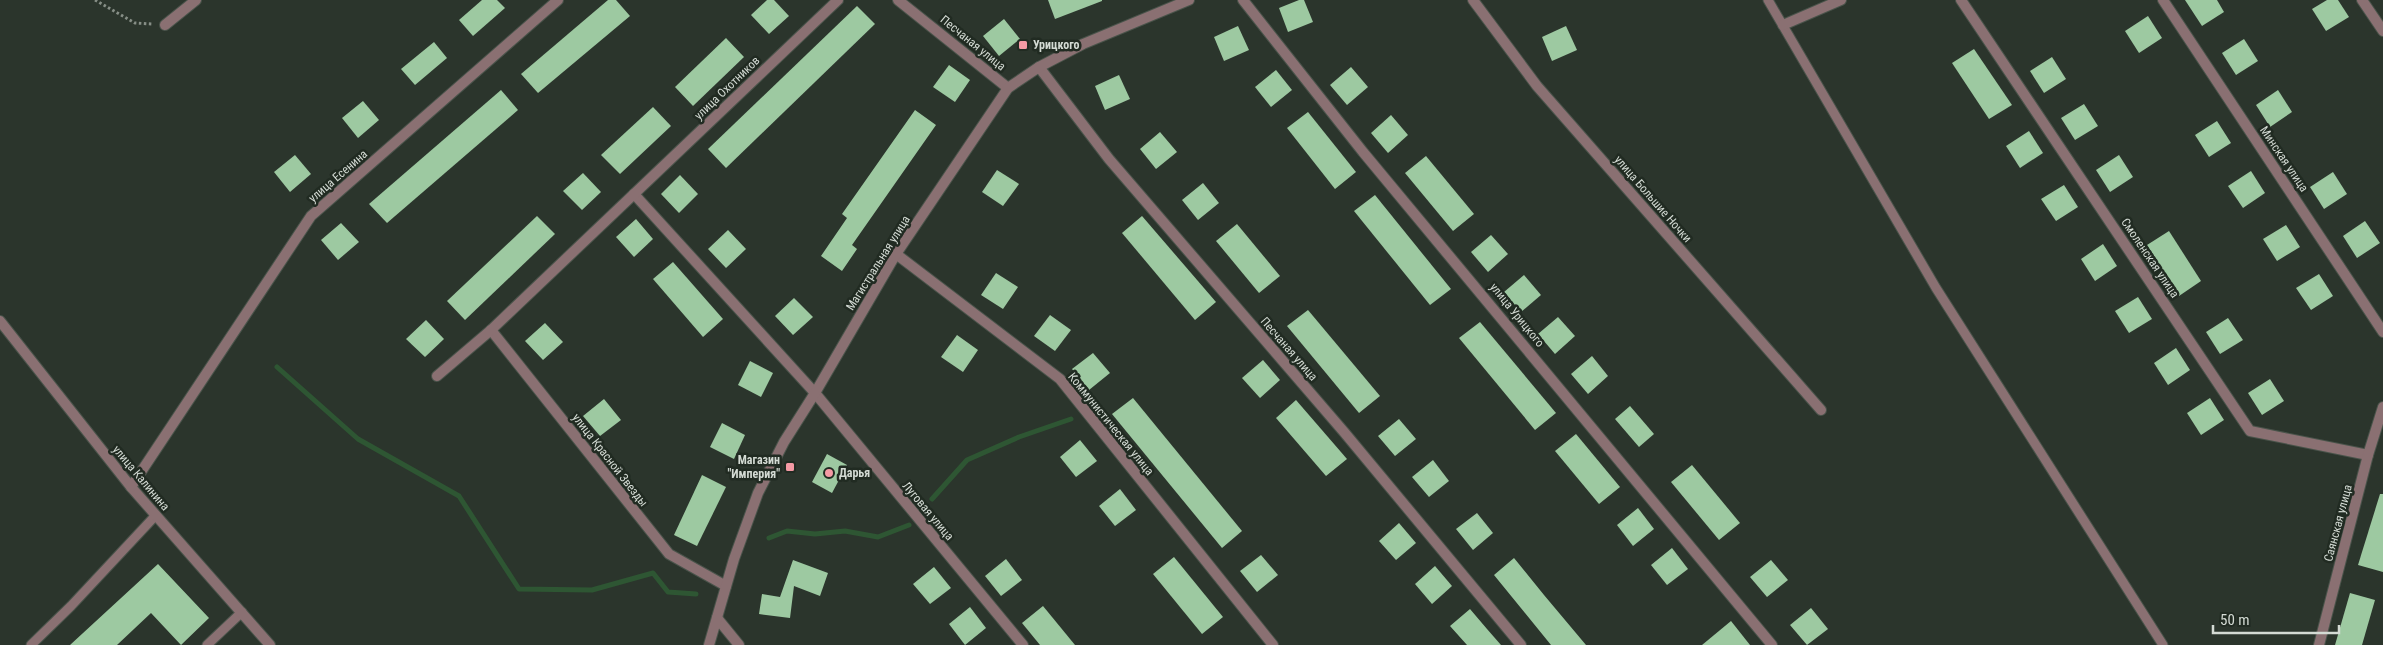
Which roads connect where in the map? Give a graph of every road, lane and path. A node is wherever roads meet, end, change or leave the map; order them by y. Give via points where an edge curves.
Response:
1 (94, 0) edge
2 (196, 0) edge
3 (558, 0) edge
4 (838, 0) edge
5 (898, 0) edge
6 (1190, 0) edge
7 (1243, 0) edge
8 (1473, 0) edge
9 (1768, 0) edge
10 (1841, 0) edge
11 (1961, 0) edge
12 (2163, 0) edge
13 (2362, 0) edge
14 (165, 25) joint
15 (1783, 25) junction
16 (2383, 31) edge
17 (1039, 67) junction
18 (1008, 88) junction
19 (634, 194) junction
20 (896, 254) junction
21 (0, 321) edge
22 (492, 330) junction
23 (2383, 332) edge
24 (437, 376) dead end
25 (815, 393) junction
26 (2383, 407) edge
27 (1821, 410) dead end
28 (2368, 455) junction
29 (131, 487) junction
30 (156, 515) junction
31 (726, 586) junction
32 (242, 612) junction
33 (717, 618) junction
34 (31, 645) edge
35 (207, 645) edge
36 (270, 645) edge
37 (709, 645) edge
38 (739, 645) edge
39 (1023, 645) edge
40 (1273, 645) edge
41 (1521, 645) edge
42 (1772, 645) edge
43 (2163, 645) edge
44 (2319, 645) edge

1 - 14 path via 135,23
2 - 14 street
3 - 29 street, улица Есенина via 312,216
4 - 19 street, улица Охотников
5 - 18 street, Песчаная улица
6 - 17 street, Магистральная улица via 1083,44
7 - 42 street, улица Урицкого via 1363,152
8 - 27 street, улица Большие Ночки via 1537,86
9 - 15 lane
10 - 15 street
11 - 28 street, Смоленская улица via 2250,431
12 - 23 street, Минская улица
13 - 16 street
15 - 43 lane via 1936,288
17 - 18 street, Магистральная улица
17 - 41 street, Песчаная улица via 1109,159 1344,432
18 - 20 street, Магистральная улица
19 - 22 street, улица Охотников
19 - 25 street
20 - 25 street, Магистральная улица
20 - 40 street, Коммунистическая улица via 1060,379
21 - 29 street, улица Калинина
22 - 24 street, улица Охотников
22 - 31 street, улица Красной Звезды via 669,554
25 - 31 street, Магистральная улица via 784,442 758,493
25 - 39 street, Луговая улица
26 - 28 street, Саянская улица
28 - 44 street, Саянская улица
29 - 30 street, улица Калинина
30 - 32 street, улица Калинина
30 - 34 lane
31 - 33 street, Магистральная улица
32 - 35 lane
32 - 36 street, улица Калинина
33 - 37 street, Магистральная улица
33 - 38 street

